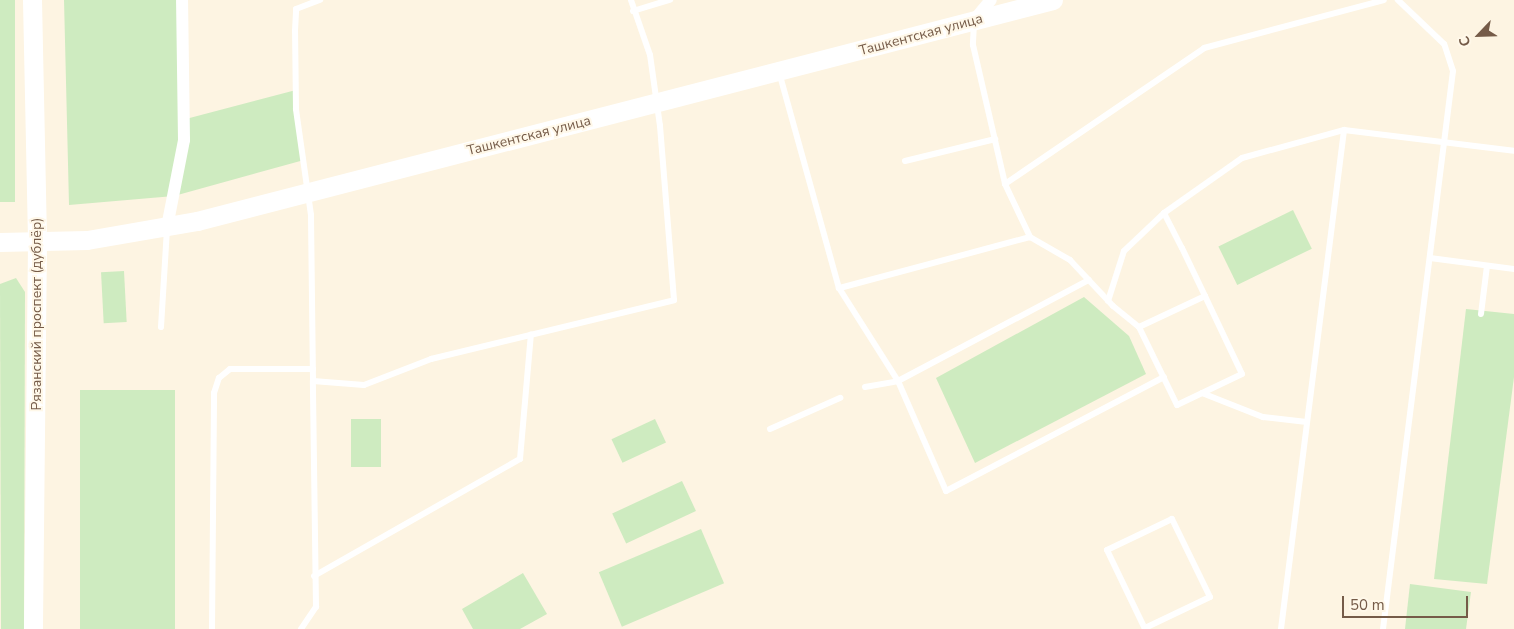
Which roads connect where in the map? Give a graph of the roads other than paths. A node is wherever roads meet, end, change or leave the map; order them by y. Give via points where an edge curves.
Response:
1 (32, 0) edge
2 (182, 0) edge
3 (320, 0) edge
4 (631, 0) edge
5 (670, 0) edge
6 (991, 0) edge
7 (1053, 0) edge
8 (1384, 0) edge
9 (1398, 0) edge
10 (1033, 2) edge
11 (633, 11) junction
12 (974, 20) junction
13 (779, 72) junction
14 (656, 104) junction
15 (1344, 130) junction
16 (995, 139) junction
17 (1444, 141) junction
18 (1514, 151) edge
19 (904, 161) dead end
20 (1005, 184) junction
21 (306, 193) junction
22 (1164, 213) junction
23 (167, 227) junction
24 (1030, 237) junction
25 (0, 242) edge
26 (37, 243) junction
27 (1430, 258) junction
28 (1487, 266) junction
29 (1514, 269) edge
30 (1089, 280) junction
31 (839, 288) junction
32 (1205, 296) junction
33 (1108, 301) junction
34 (1481, 314) dead end
35 (161, 326) dead end
36 (1140, 327) junction
37 (531, 334) junction
38 (313, 369) junction
39 (1164, 377) junction
40 (314, 381) junction
41 (898, 381) junction
42 (864, 387) dead end
43 (1202, 393) junction
44 (840, 398) dead end
45 (1308, 422) junction
46 (770, 429) dead end
47 (314, 576) junction
48 (33, 629) edge
49 (212, 629) edge
50 (301, 629) edge
51 (1145, 629) edge
52 (1281, 629) edge
53 (1383, 629) edge

1 - 26 main road, Рязанский проспект (дублёр)
2 - 23 street via 184,140
3 - 21 lane via 296,8 296,109
4 - 11 lane
5 - 11 lane
6 - 12 street
7 - 10 main road, Ташкентская улица
8 - 20 lane via 1204,48
9 - 17 lane via 1444,44 1453,71
10 - 12 main road, Ташкентская улица
11 - 14 lane via 650,55
12 - 13 main road, Ташкентская улица
12 - 16 lane via 973,44
13 - 14 main road, Ташкентская улица
13 - 31 lane
14 - 21 main road, Ташкентская улица
14 - 37 lane via 674,300
15 - 17 lane
15 - 22 lane via 1242,158
15 - 45 lane
16 - 19 lane
16 - 20 lane
17 - 18 lane
17 - 27 lane
20 - 24 lane
21 - 23 main road, Ташкентская улица
21 - 38 lane via 311,215
22 - 32 lane
22 - 33 lane via 1124,251
23 - 26 main road, Ташкентская улица via 124,236
23 - 35 lane
24 - 30 lane via 1070,260
24 - 31 lane
25 - 26 main road, Ташкентская улица
26 - 48 main road, Рязанский проспект (дублёр)
27 - 28 lane
27 - 53 lane
28 - 29 lane
28 - 34 lane
30 - 33 lane
30 - 41 lane
31 - 41 lane
32 - 36 lane
32 - 43 lane via 1242,374
33 - 36 lane
36 - 39 lane
37 - 40 lane via 431,359 364,385
37 - 47 lane via 520,459
38 - 40 lane
38 - 49 lane via 230,368 219,378 214,393
39 - 41 lane via 946,491
39 - 43 lane via 1177,405
40 - 47 lane
41 - 42 lane
43 - 45 lane via 1263,416
44 - 46 lane
45 - 52 lane
47 - 50 lane via 316,606
51 - 51 lane via 1107,550 1172,519 1210,597

